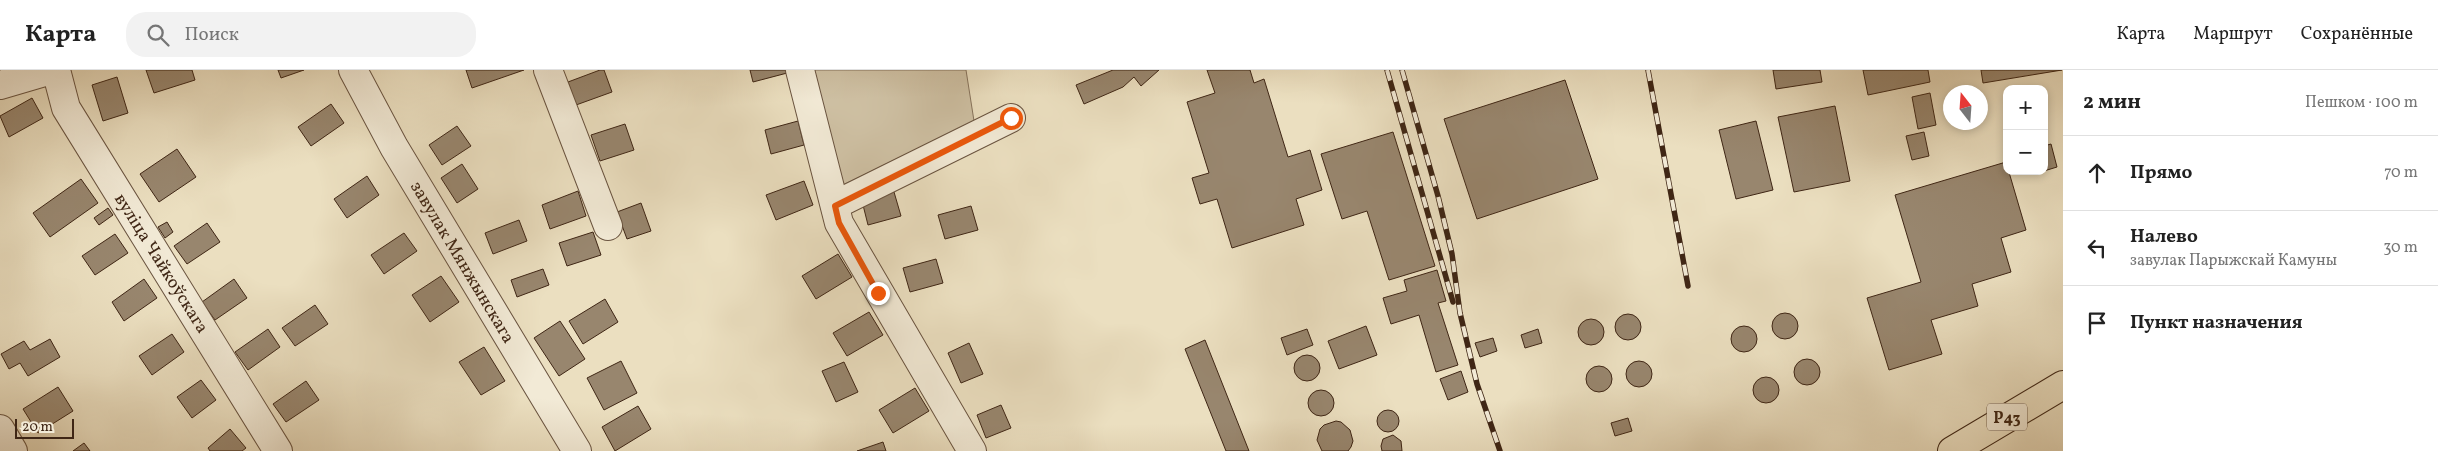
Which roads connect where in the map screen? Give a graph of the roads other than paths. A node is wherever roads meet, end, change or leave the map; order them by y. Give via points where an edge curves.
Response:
1 (51, 70) edge
2 (56, 70) edge
3 (353, 70) edge
4 (548, 70) edge
5 (800, 70) edge
6 (0, 85) edge
7 (1011, 118) dead end
8 (835, 206) junction
9 (608, 226) dead end
10 (2063, 385) edge
11 (0, 429) edge
12 (13, 451) edge
13 (278, 451) edge
14 (577, 451) edge
15 (972, 451) edge
16 (1952, 451) edge

1 - 6 street
2 - 13 street, вуліца Чайкоўскага via 66,108
3 - 14 street, завулак Мянжынскага via 394,147
4 - 9 street
5 - 8 street
7 - 8 street
8 - 15 street via 839,223 878,293
10 - 16 main road, Р43
11 - 12 street

